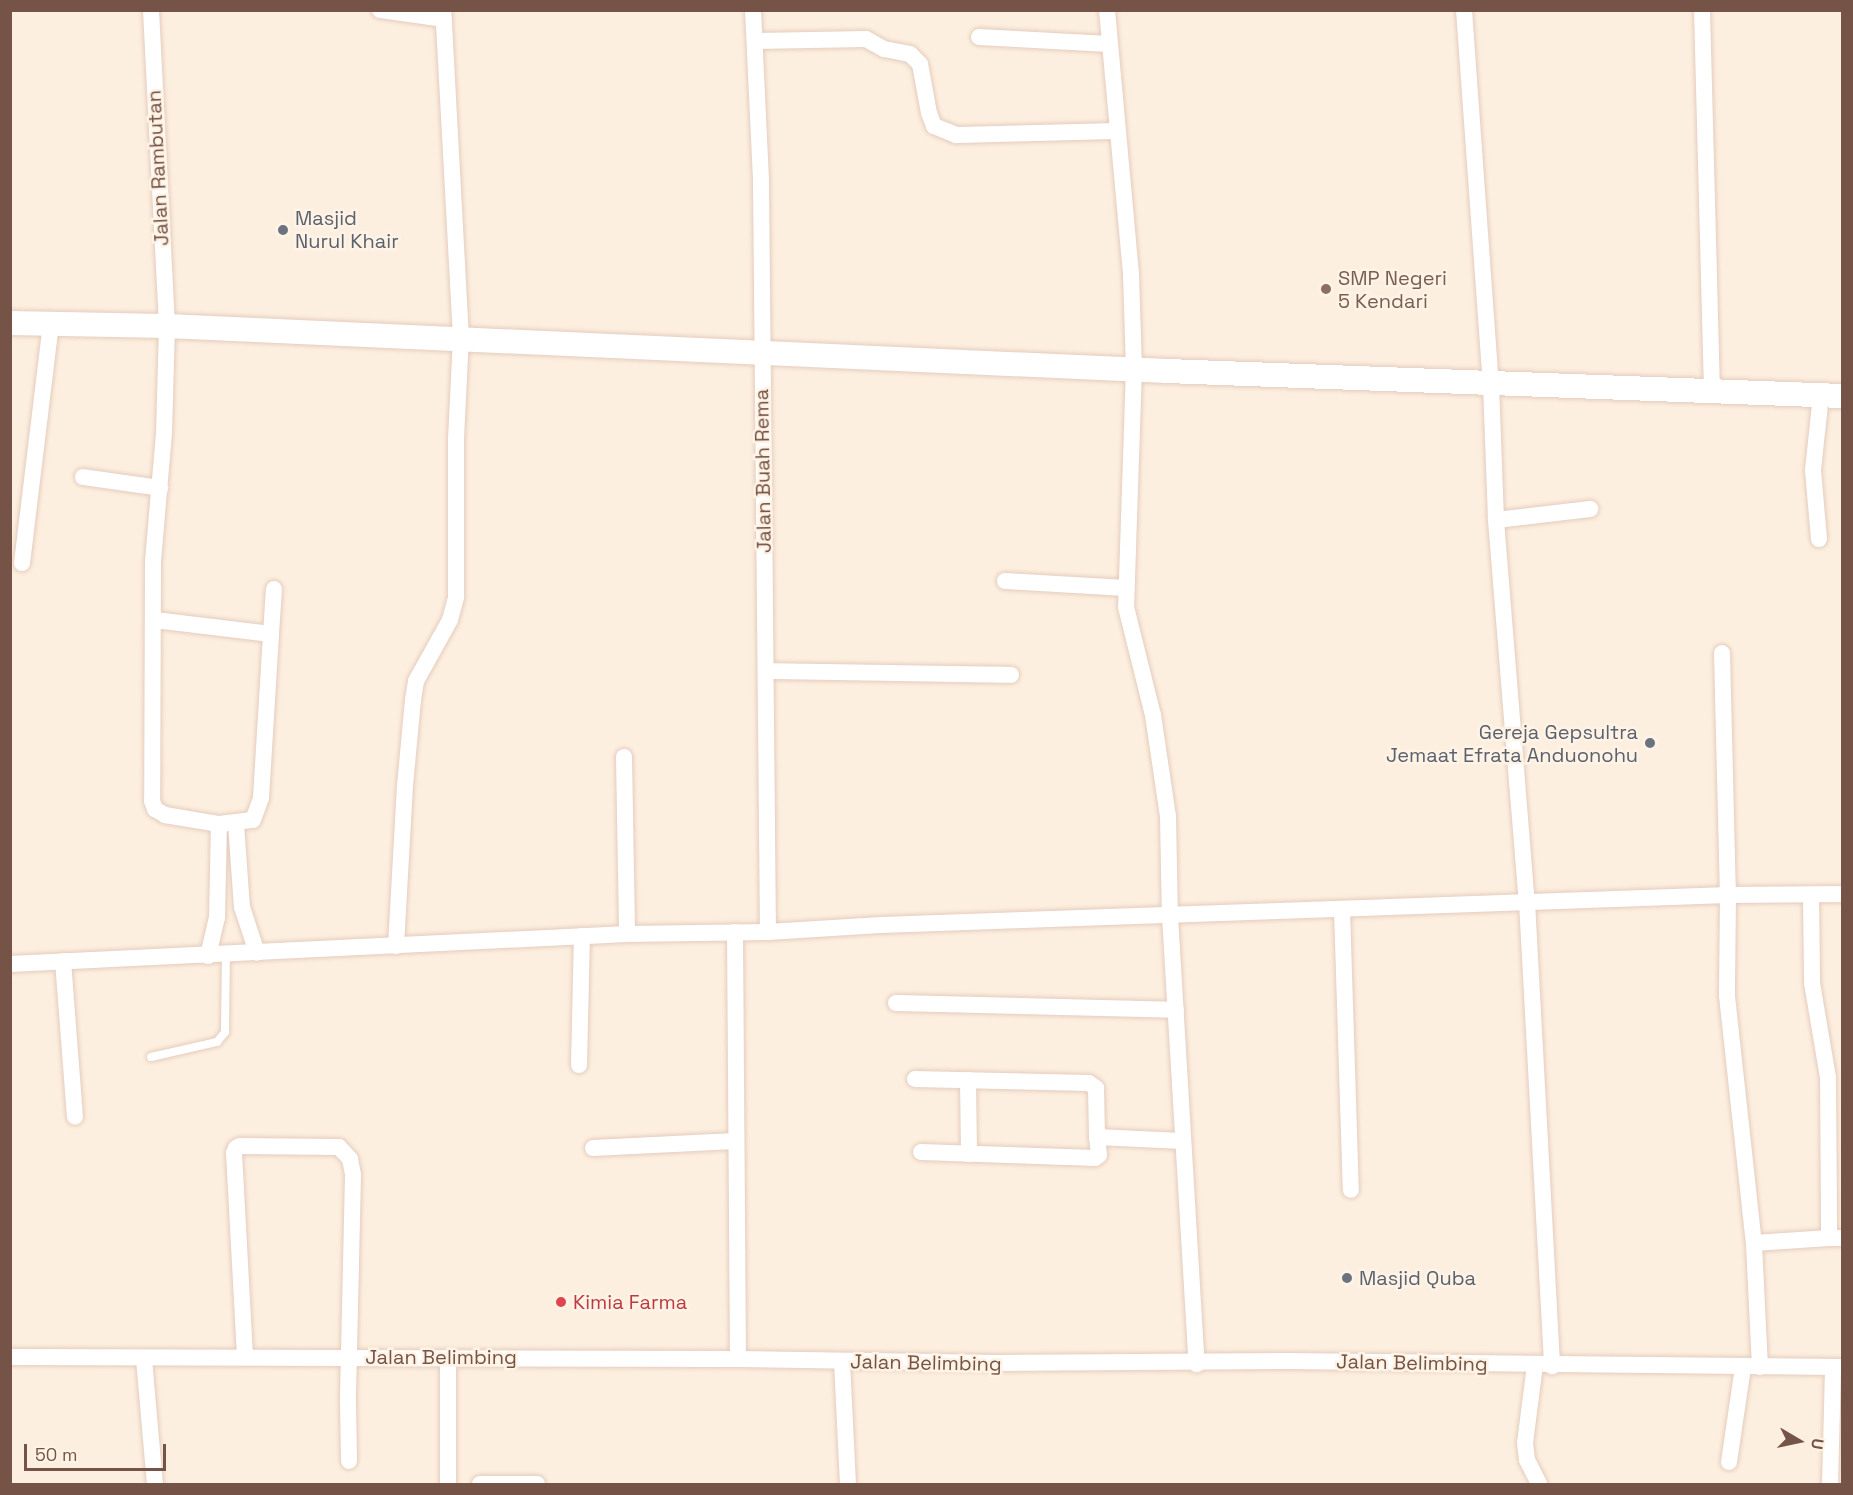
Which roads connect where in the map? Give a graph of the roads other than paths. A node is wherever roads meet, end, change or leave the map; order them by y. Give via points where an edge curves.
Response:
1 (151, 10) edge
2 (380, 10) edge
3 (753, 10) edge
4 (1107, 10) edge
5 (1464, 10) edge
6 (1702, 10) edge
7 (443, 15) edge
8 (979, 38) dead end
9 (755, 41) junction
10 (1109, 44) junction
11 (1117, 131) junction
12 (10, 323) edge
13 (51, 324) junction
14 (167, 326) junction
15 (462, 338) junction
16 (761, 352) junction
17 (1134, 368) junction
18 (1491, 384) junction
19 (1712, 392) junction
20 (1832, 395) edge
21 (82, 477) dead end
22 (160, 488) junction
23 (1590, 509) dead end
24 (1496, 520) junction
25 (1819, 539) dead end
26 (22, 563) dead end
27 (1005, 581) dead end
28 (1126, 588) junction
29 (274, 589) dead end
30 (155, 620) junction
31 (271, 634) junction
32 (1722, 653) dead end
33 (766, 671) junction
34 (1011, 675) dead end
35 (624, 757) dead end
36 (219, 824) junction
37 (237, 824) junction
38 (1842, 894) edge
39 (1728, 895) junction
40 (1811, 896) junction
41 (1527, 902) junction
42 (1342, 910) junction
43 (1170, 916) junction
44 (735, 932) junction
45 (768, 932) junction
46 (627, 934) junction
47 (582, 936) junction
48 (396, 946) junction
49 (257, 953) junction
50 (226, 955) junction
51 (208, 956) junction
52 (63, 961) junction
53 (10, 964) edge
54 (896, 1003) dead end
55 (1176, 1010) junction
56 (152, 1057) dead end
57 (579, 1065) dead end
58 (915, 1078) dead end
59 (968, 1080) junction
60 (75, 1117) dead end
61 (1097, 1137) junction
62 (735, 1141) junction
63 (1182, 1141) junction
64 (593, 1148) dead end
65 (921, 1152) dead end
66 (969, 1154) junction
67 (1350, 1190) dead end
68 (1836, 1238) edge
69 (1754, 1243) junction
70 (245, 1356) junction
71 (10, 1357) edge
72 (349, 1357) junction
73 (448, 1358) junction
74 (144, 1359) junction
75 (738, 1359) junction
76 (842, 1362) junction
77 (1197, 1364) junction
78 (1543, 1366) junction
79 (1751, 1367) junction
80 (1838, 1367) edge
81 (349, 1461) dead end
82 (1729, 1462) dead end
83 (848, 1483) edge
84 (155, 1485) edge
85 (448, 1485) edge
86 (480, 1485) edge
87 (537, 1485) edge
88 (1539, 1485) edge
89 (1830, 1485) edge

1 - 14 street, Jalan Rambutan
2 - 7 street
3 - 9 street, Jalan Buah Rema
4 - 10 street
5 - 18 street
6 - 19 street
7 - 15 street
8 - 10 street
9 - 11 street via 866,39 884,49 910,54 921,64 934,126 956,135
9 - 16 street, Jalan Buah Rema via 761,180
10 - 11 street
11 - 17 street via 1131,274
12 - 13 street
13 - 14 street
13 - 26 street
14 - 15 street
14 - 22 street, Jalan Rambutan
15 - 16 street
15 - 48 street via 456,439 456,597 450,620 416,681 405,786
16 - 17 street
16 - 33 street, Jalan Buah Rema
17 - 18 street
17 - 28 street
18 - 19 street
18 - 24 street
19 - 20 street
20 - 25 street via 1813,470
21 - 22 street
22 - 30 street, Jalan Rambutan via 153,562
23 - 24 street
24 - 41 street
27 - 28 street
28 - 43 street via 1126,607 1162,759 1168,816
29 - 31 street
30 - 31 street
30 - 36 street, Jalan Rambutan via 154,809 165,815
31 - 37 street via 261,798 253,820
32 - 39 street
33 - 34 street
33 - 45 street, Jalan Buah Rema
35 - 46 street
36 - 37 street
36 - 51 street via 218,918
37 - 49 street via 242,907
38 - 40 street
39 - 40 street
39 - 41 street
39 - 69 street via 1727,996
40 - 68 street via 1812,983 1828,1078
41 - 42 street
41 - 78 street
42 - 43 street
42 - 67 street
43 - 45 street
43 - 55 street
44 - 45 street
44 - 46 street
44 - 62 street
46 - 47 street
47 - 48 street
47 - 57 street
48 - 49 street
49 - 50 street
50 - 51 street
50 - 56 lane via 225,1032 216,1042
51 - 52 street
52 - 53 street
52 - 60 street
54 - 55 street
55 - 63 street
58 - 59 street
59 - 61 street via 1093,1085
59 - 66 street
61 - 63 street
61 - 66 street via 1099,1155 1095,1158
62 - 64 street
62 - 75 street
63 - 77 street
65 - 66 street
68 - 69 street
69 - 79 street
70 - 72 street, Jalan Belimbing
70 - 72 street via 234,1153 240,1146 335,1147 347,1153 354,1175
70 - 74 street, Jalan Belimbing
71 - 74 street, Jalan Belimbing
72 - 73 street, Jalan Belimbing
72 - 81 street
73 - 75 street, Jalan Belimbing
73 - 85 street
74 - 84 street
75 - 76 street, Jalan Belimbing
76 - 77 street, Jalan Belimbing
76 - 83 street
77 - 78 street, Jalan Belimbing
78 - 79 street, Jalan Belimbing
78 - 88 street via 1525,1443 1527,1460
79 - 80 street, Jalan Belimbing
79 - 82 street
80 - 89 street
86 - 87 street

